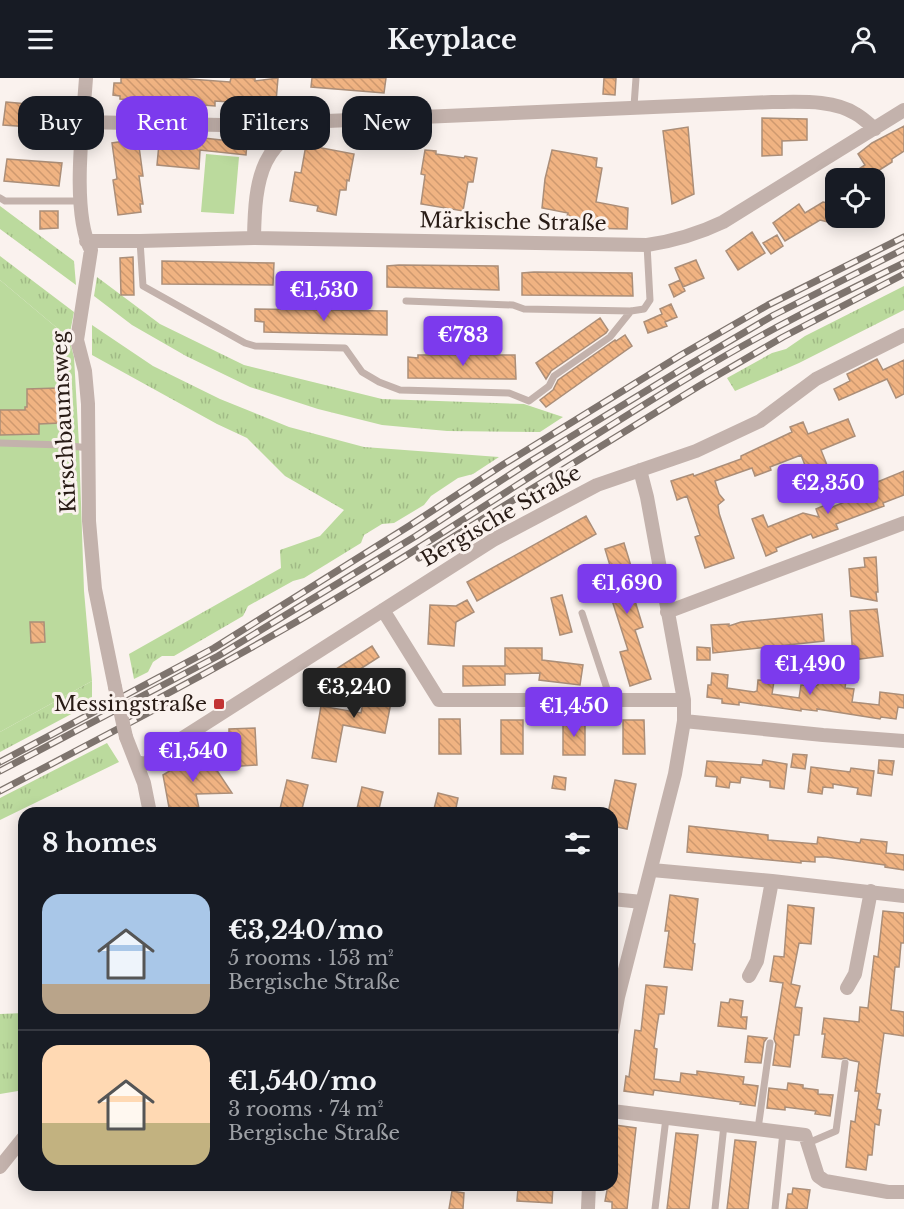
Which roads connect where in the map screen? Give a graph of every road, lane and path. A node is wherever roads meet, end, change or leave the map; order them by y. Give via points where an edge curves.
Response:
1 (86, 78) edge
2 (636, 78) edge
3 (85, 96) edge
4 (634, 106) junction
5 (904, 110) edge
6 (330, 121) edge
7 (104, 122) edge
8 (220, 125) edge
9 (875, 129) junction
10 (82, 150) edge
11 (274, 150) edge
12 (0, 198) edge
13 (80, 201) junction
14 (254, 238) junction
15 (86, 240) junction
16 (140, 241) junction
17 (647, 245) junction
18 (406, 301) dead end
19 (631, 311) junction
20 (904, 335) edge
21 (0, 443) edge
22 (89, 448) junction
23 (640, 470) junction
24 (904, 523) edge
25 (383, 610) junction
26 (667, 612) junction
27 (582, 613) dead end
28 (684, 700) junction
29 (611, 701) junction
30 (684, 721) junction
31 (904, 741) edge
32 (137, 762) junction
33 (149, 807) edge
34 (652, 870) junction
35 (772, 881) junction
36 (871, 891) junction
37 (904, 896) edge
38 (618, 900) edge
39 (642, 902) junction
40 (749, 976) dead end
41 (847, 988) dead end
42 (618, 997) edge
43 (770, 1043) dead end
44 (845, 1063) dead end
45 (618, 1112) edge
46 (666, 1118) junction
47 (724, 1125) junction
48 (759, 1129) junction
49 (783, 1132) junction
50 (808, 1143) junction
51 (18, 1144) edge
52 (0, 1167) edge
53 (589, 1191) edge
54 (904, 1192) edge
55 (588, 1209) edge
56 (655, 1209) edge
57 (715, 1209) edge
58 (775, 1209) edge

1 - 3 street, Kirschbaumsweg
2 - 4 lane
4 - 6 street
4 - 9 street via 816,103 855,113
5 - 9 street, Märkische Straße
7 - 8 street
9 - 17 street, Märkische Straße via 723,222 701,233
10 - 13 street, Kirschbaumsweg
11 - 14 street via 262,168 254,209
12 - 13 lane
13 - 15 street, Kirschbaumsweg
14 - 16 street, Märkische Straße
14 - 17 street, Märkische Straße
15 - 16 street, Märkische Straße
15 - 22 street, Kirschbaumsweg via 91,250 77,340 86,371
16 - 19 lane via 143,286 245,344 345,348 362,372 400,390 509,393 529,401 549,386 554,376 610,337
17 - 19 lane via 650,300 644,309
18 - 19 lane
20 - 23 street, Bergische Straße via 816,379 760,421 696,451
21 - 22 lane
22 - 32 street, Kirschbaumsweg, bridge via 89,521 95,589 126,737
23 - 25 street, Bergische Straße via 597,486 512,530
23 - 26 street
24 - 26 street
25 - 29 street via 440,700
25 - 32 street, Bergische Straße via 149,762
26 - 28 street
27 - 29 lane
28 - 29 street
28 - 30 street
30 - 31 street
30 - 34 street
32 - 33 street
34 - 35 street
34 - 39 street
35 - 36 street
35 - 40 street via 757,961
36 - 37 street
36 - 41 street via 855,974
38 - 39 street
39 - 42 street
43 - 48 lane
44 - 50 lane via 836,1131
45 - 46 street
46 - 47 street
46 - 56 lane
47 - 48 street
47 - 57 lane
48 - 49 street
49 - 50 street via 804,1135
49 - 58 lane
50 - 54 street via 818,1176 825,1181
51 - 52 street
53 - 55 street

